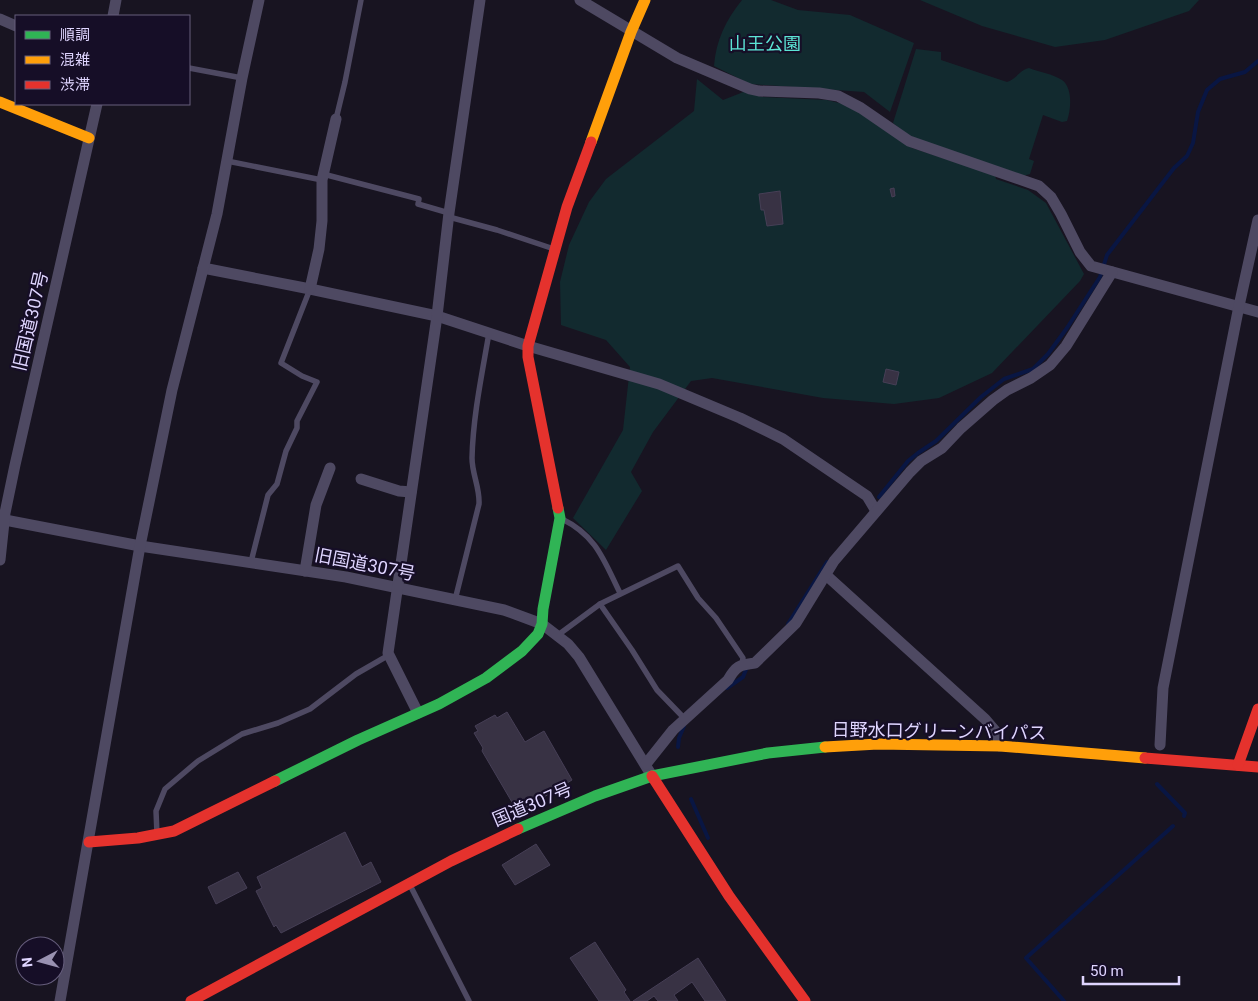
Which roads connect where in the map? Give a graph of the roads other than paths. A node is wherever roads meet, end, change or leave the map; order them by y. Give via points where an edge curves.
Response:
1 (116, 0) edge
2 (259, 0) edge
3 (361, 0) edge
4 (480, 0) edge
5 (580, 0) edge
6 (645, 0) edge
7 (113, 15) edge
8 (0, 19) edge
9 (15, 26) edge
10 (631, 32) junction
11 (190, 68) edge
12 (242, 78) junction
13 (0, 102) edge
14 (97, 105) edge
15 (336, 119) joint
16 (89, 138) junction
17 (227, 161) junction
18 (323, 177) junction
19 (449, 215) junction
20 (1258, 220) edge
21 (555, 249) junction
22 (203, 268) junction
23 (1110, 271) junction
24 (310, 289) junction
25 (1239, 306) junction
26 (1258, 312) edge
27 (437, 316) junction
28 (489, 333) junction
29 (528, 346) junction
30 (330, 468) dead end
31 (361, 479) dead end
32 (410, 492) junction
33 (876, 511) junction
34 (3, 515) edge
35 (560, 518) junction
36 (140, 546) junction
37 (0, 560) edge
38 (251, 562) junction
39 (305, 571) junction
40 (826, 575) junction
41 (396, 587) junction
42 (620, 593) junction
43 (455, 600) junction
44 (600, 604) junction
45 (542, 624) junction
46 (558, 635) junction
47 (389, 655) junction
48 (746, 664) junction
49 (1258, 709) edge
50 (418, 713) junction
51 (684, 718) junction
52 (1160, 745) dead end
53 (1000, 746) junction
54 (646, 764) junction
55 (1238, 765) junction
56 (1258, 767) edge
57 (652, 776) junction
58 (157, 834) junction
59 (89, 842) junction
60 (409, 883) junction
61 (60, 1001) edge
62 (191, 1001) edge
63 (468, 1001) edge
64 (805, 1001) edge

1 - 7 street
2 - 12 street
3 - 15 lane
4 - 19 street
5 - 10 street
6 - 10 main road
8 - 9 street
10 - 21 main road via 567,207
10 - 23 street via 677,58 750,89 838,96 862,108 909,141 1039,186 1051,197 1091,266
11 - 12 lane
12 - 17 street
13 - 16 main road
14 - 16 street, 旧国道307号
15 - 18 street
16 - 34 street, 旧国道307号
17 - 18 lane
17 - 22 street
18 - 19 lane via 419,199 418,204
18 - 24 street via 319,249
19 - 21 lane
19 - 27 street
20 - 25 street
21 - 29 main road
22 - 24 street
22 - 36 street via 172,390
23 - 25 street
23 - 33 street via 1066,346 1050,365 980,410 942,448 921,461
24 - 27 street
24 - 38 lane via 281,364 317,382 297,421 277,484 268,495
25 - 26 street
25 - 52 street via 1163,688
27 - 28 street
27 - 32 street
28 - 29 street
28 - 43 lane via 472,458 479,504
29 - 33 street via 659,384 740,418 783,440 851,484 867,496
29 - 35 main road
30 - 39 street via 316,505
31 - 32 street
32 - 41 street
33 - 40 street
34 - 36 street, 旧国道307号
34 - 37 street
35 - 42 lane via 593,542
35 - 45 main road
36 - 38 street, 旧国道307号
36 - 59 street
38 - 39 street, 旧国道307号
39 - 41 street, 旧国道307号
40 - 48 street via 796,623 755,663
40 - 53 street via 985,719 997,733
41 - 43 street, 旧国道307号
41 - 47 street
42 - 44 lane
42 - 48 lane via 678,566
43 - 45 street, 旧国道307号 via 517,614
44 - 46 lane
44 - 51 lane via 657,690
45 - 46 street, 旧国道307号
45 - 50 main road via 527,646 486,678
46 - 54 street, 旧国道307号 via 579,657
47 - 50 street
47 - 58 lane via 356,674 310,709 242,734 198,761 165,789 156,812
48 - 51 street via 733,672
49 - 55 main road
50 - 58 main road via 297,769 184,827
51 - 54 street
53 - 55 main road, 日野水口グリーンバイパス
53 - 57 main road, 日野水口グリーンバイパス via 878,744 821,747 768,753
54 - 57 street, 旧国道307号
55 - 56 main road, 日野水口グリーンバイパス
57 - 60 main road, 国道307号 via 595,796 505,835
57 - 64 main road via 729,896
58 - 59 main road
59 - 61 street
60 - 62 main road, 国道307号
60 - 63 lane

